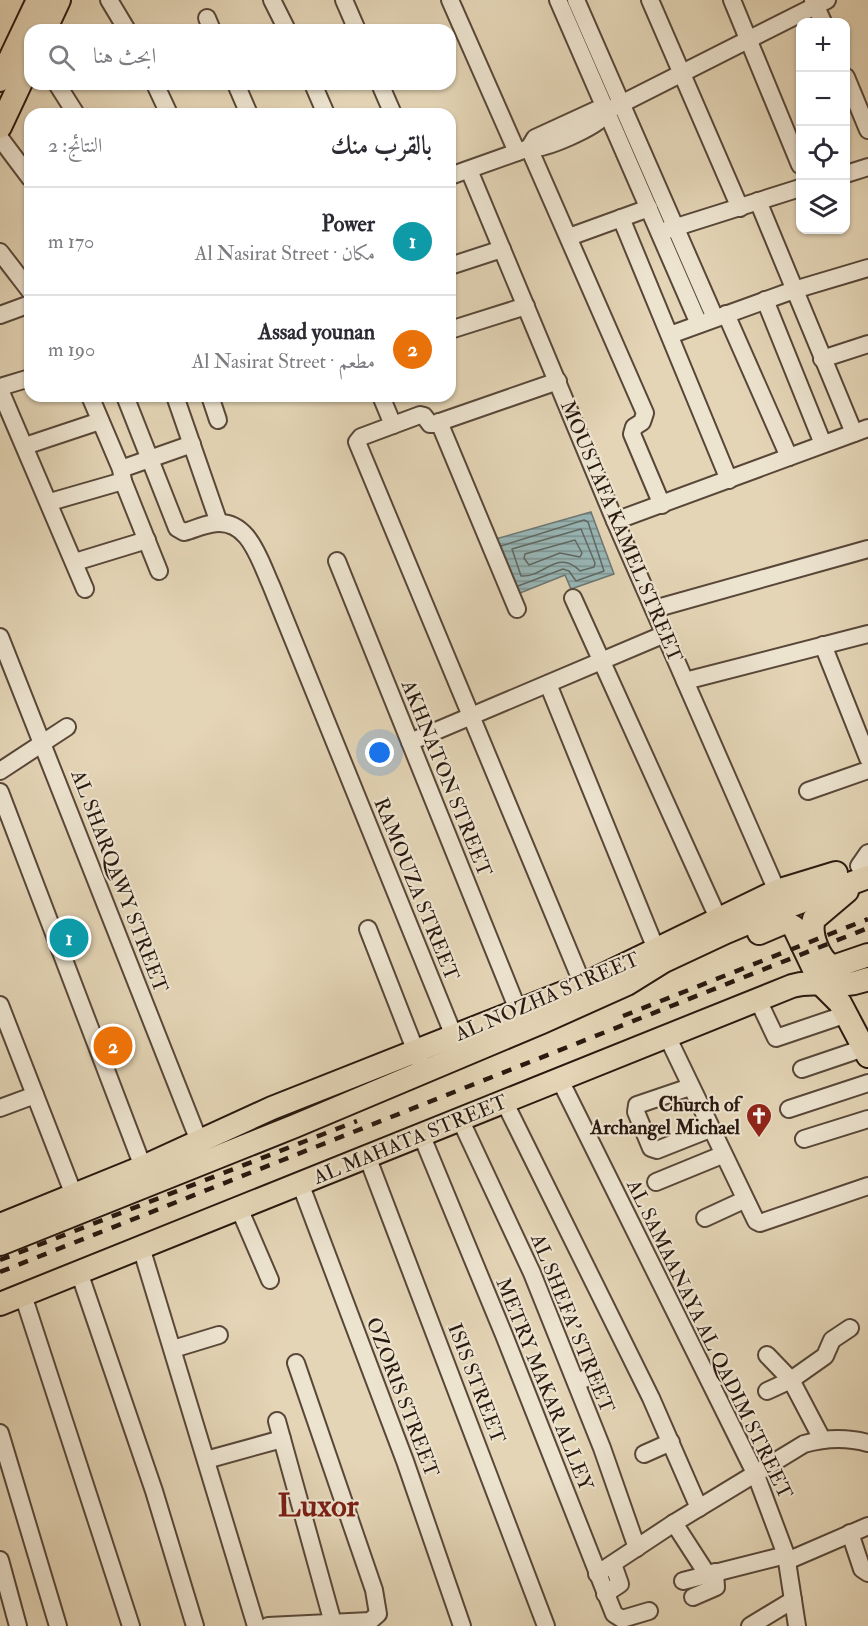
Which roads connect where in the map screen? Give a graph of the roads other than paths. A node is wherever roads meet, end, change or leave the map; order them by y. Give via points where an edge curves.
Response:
1 (38, 0) edge
2 (60, 0) edge
3 (109, 0) edge
4 (272, 0) edge
5 (344, 0) edge
6 (450, 0) edge
7 (558, 0) edge
8 (576, 0) edge
9 (650, 0) edge
10 (732, 0) edge
11 (819, 2) edge
12 (822, 18) edge
13 (29, 24) edge
14 (48, 24) edge
15 (123, 24) edge
16 (284, 24) edge
17 (354, 24) edge
18 (24, 37) edge
19 (748, 39) junction
20 (24, 68) edge
21 (681, 74) junction
22 (6, 84) edge
23 (850, 87) edge
24 (61, 90) edge
25 (158, 90) edge
26 (239, 90) edge
27 (316, 90) edge
28 (383, 90) edge
29 (614, 107) junction
30 (72, 108) edge
31 (166, 108) edge
32 (246, 108) edge
33 (323, 108) edge
34 (390, 108) edge
35 (0, 127) edge
36 (868, 130) edge
37 (0, 138) edge
38 (523, 150) junction
39 (796, 153) edge
40 (868, 167) edge
41 (24, 170) edge
42 (469, 170) junction
43 (850, 173) edge
44 (456, 174) edge
45 (796, 190) edge
46 (758, 201) junction
47 (649, 208) junction
48 (740, 208) junction
49 (621, 218) junction
50 (668, 230) junction
51 (569, 237) junction
52 (502, 249) junction
53 (0, 252) edge
54 (456, 264) edge
55 (868, 268) edge
56 (24, 283) edge
57 (794, 290) junction
58 (765, 300) junction
59 (24, 306) edge
60 (526, 306) junction
61 (0, 315) edge
62 (713, 319) junction
63 (456, 328) edge
64 (670, 335) junction
65 (868, 345) edge
66 (822, 359) junction
67 (24, 380) edge
68 (558, 381) junction
69 (0, 388) edge
70 (92, 402) edge
71 (127, 402) edge
72 (177, 402) edge
73 (212, 402) edge
74 (383, 402) edge
75 (218, 420) dead end
76 (100, 421) junction
77 (440, 422) junction
78 (393, 425) junction
79 (861, 430) edge
80 (192, 444) junction
81 (823, 444) junction
82 (25, 446) junction
83 (789, 457) junction
84 (150, 458) junction
85 (122, 475) junction
86 (729, 480) junction
87 (50, 502) junction
88 (662, 505) junction
89 (615, 521) junction
90 (219, 523) junction
91 (147, 540) junction
92 (868, 549) edge
93 (337, 561) dead end
94 (75, 562) junction
95 (159, 571) dead end
96 (85, 589) dead end
97 (573, 598) dead end
98 (517, 609) dead end
99 (654, 609) junction
100 (665, 634) junction
101 (868, 634) edge
102 (0, 637) edge
103 (824, 645) junction
104 (602, 661) junction
105 (685, 681) junction
106 (548, 684) junction
107 (472, 716) junction
108 (67, 727) dead end
109 (410, 742) junction
110 (43, 743) junction
111 (868, 758) edge
112 (868, 770) edge
113 (0, 771) edge
114 (808, 791) dead end
115 (0, 792) edge
116 (865, 868) edge
117 (777, 891) junction
118 (718, 918) junction
119 (368, 929) dead end
120 (656, 948) junction
121 (868, 955) edge
122 (868, 979) edge
123 (583, 984) junction
124 (627, 984) junction
125 (821, 984) junction
126 (758, 1000) junction
127 (0, 1005) edge
128 (518, 1010) junction
129 (846, 1014) junction
130 (667, 1036) junction
131 (7, 1042) edge
132 (458, 1046) junction
133 (866, 1052) edge
134 (420, 1061) junction
135 (802, 1069) dead end
136 (559, 1078) junction
137 (868, 1083) edge
138 (690, 1087) junction
139 (35, 1095) junction
140 (504, 1101) junction
141 (0, 1107) edge
142 (789, 1108) dead end
143 (460, 1119) junction
144 (868, 1119) edge
145 (295, 1126) junction
146 (226, 1129) junction
147 (710, 1129) junction
148 (421, 1134) junction
149 (804, 1139) dead end
150 (199, 1141) junction
151 (722, 1155) junction
152 (367, 1156) junction
153 (143, 1167) junction
154 (656, 1182) dead end
155 (300, 1183) junction
156 (868, 1186) edge
157 (74, 1195) junction
158 (744, 1200) junction
159 (238, 1208) junction
160 (705, 1218) dead end
161 (0, 1228) edge
162 (141, 1247) junction
163 (79, 1272) junction
164 (270, 1280) dead end
165 (23, 1295) junction
166 (0, 1304) edge
167 (850, 1328) dead end
168 (219, 1335) dead end
169 (173, 1349) junction
170 (767, 1355) dead end
171 (296, 1363) dead end
172 (592, 1377) dead end
173 (791, 1380) junction
174 (576, 1382) junction
175 (767, 1391) dead end
176 (277, 1421) dead end
177 (0, 1433) edge
178 (282, 1439) junction
179 (822, 1439) junction
180 (671, 1442) junction
181 (868, 1443) edge
182 (644, 1454) dead end
183 (206, 1460) junction
184 (756, 1475) junction
185 (699, 1508) junction
186 (674, 1523) junction
187 (868, 1526) edge
188 (850, 1533) junction
189 (637, 1548) junction
190 (862, 1549) edge
191 (787, 1558) junction
192 (0, 1560) edge
193 (613, 1564) junction
194 (711, 1573) junction
195 (868, 1573) edge
196 (597, 1574) junction
197 (682, 1581) dead end
198 (605, 1594) junction
199 (693, 1597) dead end
200 (793, 1600) junction
201 (641, 1618) edge
202 (333, 1623) junction
203 (18, 1626) edge
204 (58, 1626) edge
205 (131, 1626) edge
206 (195, 1626) edge
207 (256, 1626) edge
208 (268, 1626) edge
209 (462, 1626) edge
210 (546, 1626) edge
211 (750, 1626) edge
212 (797, 1626) edge

1 - 13 main road
2 - 14 main road
3 - 15 street
4 - 16 street
5 - 17 street
6 - 38 street
7 - 29 street
8 - 29 street
9 - 21 street
10 - 19 street
11 - 12 street
11 - 19 street
18 - 22 main road
19 - 21 street
19 - 39 street
20 - 22 main road
21 - 29 street
21 - 48 street
22 - 35 main road
23 - 36 street
24 - 30 street
25 - 31 street
26 - 32 street
27 - 33 street
28 - 34 street
29 - 38 street via 601,120 556,142
29 - 47 street
29 - 50 street
37 - 41 street
38 - 42 street
38 - 51 street
40 - 43 street
42 - 44 street
42 - 52 street, MOUSTAFA KAMEL STREET
45 - 46 street
46 - 48 street
46 - 57 street
47 - 49 street
47 - 50 street
48 - 50 street
49 - 51 street
49 - 64 street
50 - 62 street
51 - 88 street via 645,413 632,434
52 - 54 street
52 - 60 street, MOUSTAFA KAMEL STREET
53 - 56 street
55 - 57 street
57 - 58 street
57 - 66 street
58 - 62 street
58 - 81 street
59 - 61 street
60 - 63 street
60 - 68 street, MOUSTAFA KAMEL STREET
62 - 64 street
62 - 83 street
64 - 86 street
65 - 66 street
66 - 79 street
67 - 69 street
68 - 77 street
68 - 89 street, MOUSTAFA KAMEL STREET
69 - 82 street
70 - 76 street
71 - 84 street
72 - 80 street
73 - 75 street
74 - 78 street
76 - 82 street
76 - 85 street
77 - 78 street via 430,424 422,415
77 - 98 street
78 - 107 street via 357,440
79 - 81 street
80 - 84 street
80 - 90 street
81 - 83 street
82 - 87 street
83 - 86 street
84 - 85 street
84 - 90 street via 180,530
85 - 87 street
85 - 91 street
86 - 88 street
87 - 94 street
88 - 89 street
89 - 99 street, MOUSTAFA KAMEL STREET
90 - 132 street, RAMOUZA STREET via 243,532 267,577
91 - 94 street
91 - 95 street
92 - 99 street
93 - 109 street, AKHNATON STREET
94 - 96 street
97 - 104 street
99 - 100 street, MOUSTAFA KAMEL STREET
100 - 104 street
100 - 105 street, MOUSTAFA KAMEL STREET
101 - 103 street
102 - 110 street, AL SHARQAWY STREET
103 - 105 street
103 - 111 street
104 - 106 street
104 - 118 street
105 - 117 street, MOUSTAFA KAMEL STREET
106 - 107 street
106 - 120 street
107 - 109 street
107 - 123 street
108 - 110 street
109 - 128 street, AKHNATON STREET
110 - 113 street
110 - 150 street, AL SHARQAWY STREET
112 - 114 street
115 - 153 street
116 - 117 main road, AL NOZHA STREET
116 - 121 main road via 818,914 813,932 823,960 833,967
116 - 124 main road, AL NOZHA STREET via 664,961
117 - 118 main road, AL NOZHA STREET
118 - 120 main road, AL NOZHA STREET
119 - 134 street
120 - 123 main road, AL NOZHA STREET
122 - 125 main road, AL MAHATA STREET via 842,986
123 - 128 main road, AL NOZHA STREET
124 - 125 main road via 785,922 794,927
124 - 132 main road, AL NOZHA STREET
125 - 126 main road, AL MAHATA STREET via 801,983
125 - 129 main road
126 - 129 street via 776,1038
126 - 130 main road, AL MAHATA STREET
127 - 131 street
128 - 132 main road, AL NOZHA STREET
129 - 133 main road
130 - 136 main road, AL MAHATA STREET
130 - 138 street
131 - 139 street
132 - 134 main road, AL NOZHA STREET
133 - 135 street
134 - 145 main road, AL NOZHA STREET
134 - 146 main road, AL NOZHA STREET
136 - 140 main road, AL MAHATA STREET
136 - 184 street, AL SAMAANAYA AL QADIM STREET
137 - 142 street
138 - 147 street
138 - 147 street via 637,1105 636,1112 651,1148 657,1150
139 - 141 street
139 - 157 street
140 - 143 main road, AL MAHATA STREET
140 - 180 street
143 - 148 main road, AL MAHATA STREET
143 - 174 street, AL SHEFA' STREET via 532,1273
144 - 149 street
145 - 146 main road
145 - 161 main road, AL NOZHA STREET
146 - 150 main road, AL NOZHA STREET
147 - 151 street
148 - 152 main road, AL MAHATA STREET
148 - 196 street, METRY MAKAR ALLEY
150 - 153 main road, AL NOZHA STREET
151 - 154 street
151 - 158 street
152 - 155 main road, AL MAHATA STREET
152 - 210 street, ISIS STREET
153 - 157 main road, AL NOZHA STREET
155 - 159 main road, AL MAHATA STREET
155 - 209 street, OZORIS STREET via 405,1461
156 - 158 street via 760,1223
157 - 161 main road, AL NOZHA STREET
158 - 160 street
159 - 162 main road, AL MAHATA STREET
159 - 164 street
162 - 163 main road, AL MAHATA STREET
162 - 169 street
163 - 165 main road, AL MAHATA STREET
163 - 206 street via 154,1491
165 - 166 main road, AL MAHATA STREET
165 - 205 street
167 - 173 street via 832,1340 825,1356
168 - 169 street
169 - 183 street
170 - 173 street
171 - 202 street via 378,1611 377,1618 370,1621
172 - 174 street
173 - 175 street
173 - 179 street
174 - 189 street, AL SHEFA' STREET
176 - 178 street
177 - 204 street
178 - 183 street
178 - 202 street
179 - 181 street
179 - 184 street via 786,1452
180 - 182 street
180 - 185 street
183 - 207 street
184 - 185 street
184 - 191 street, AL SAMAANAYA AL QADIM STREET
185 - 186 street
186 - 189 street
186 - 194 street
187 - 188 street
188 - 190 street
188 - 191 street
189 - 193 street
190 - 195 street via 862,1569
191 - 194 street
191 - 200 street, AL SAMAANAYA AL QADIM STREET
192 - 203 street
193 - 196 street
193 - 198 street via 620,1584
194 - 197 street
194 - 199 street via 716,1587
196 - 198 street, METRY MAKAR ALLEY
198 - 201 street, METRY MAKAR ALLEY via 617,1618
200 - 211 street
200 - 212 street, AL SAMAANAYA AL QADIM STREET
202 - 208 street

